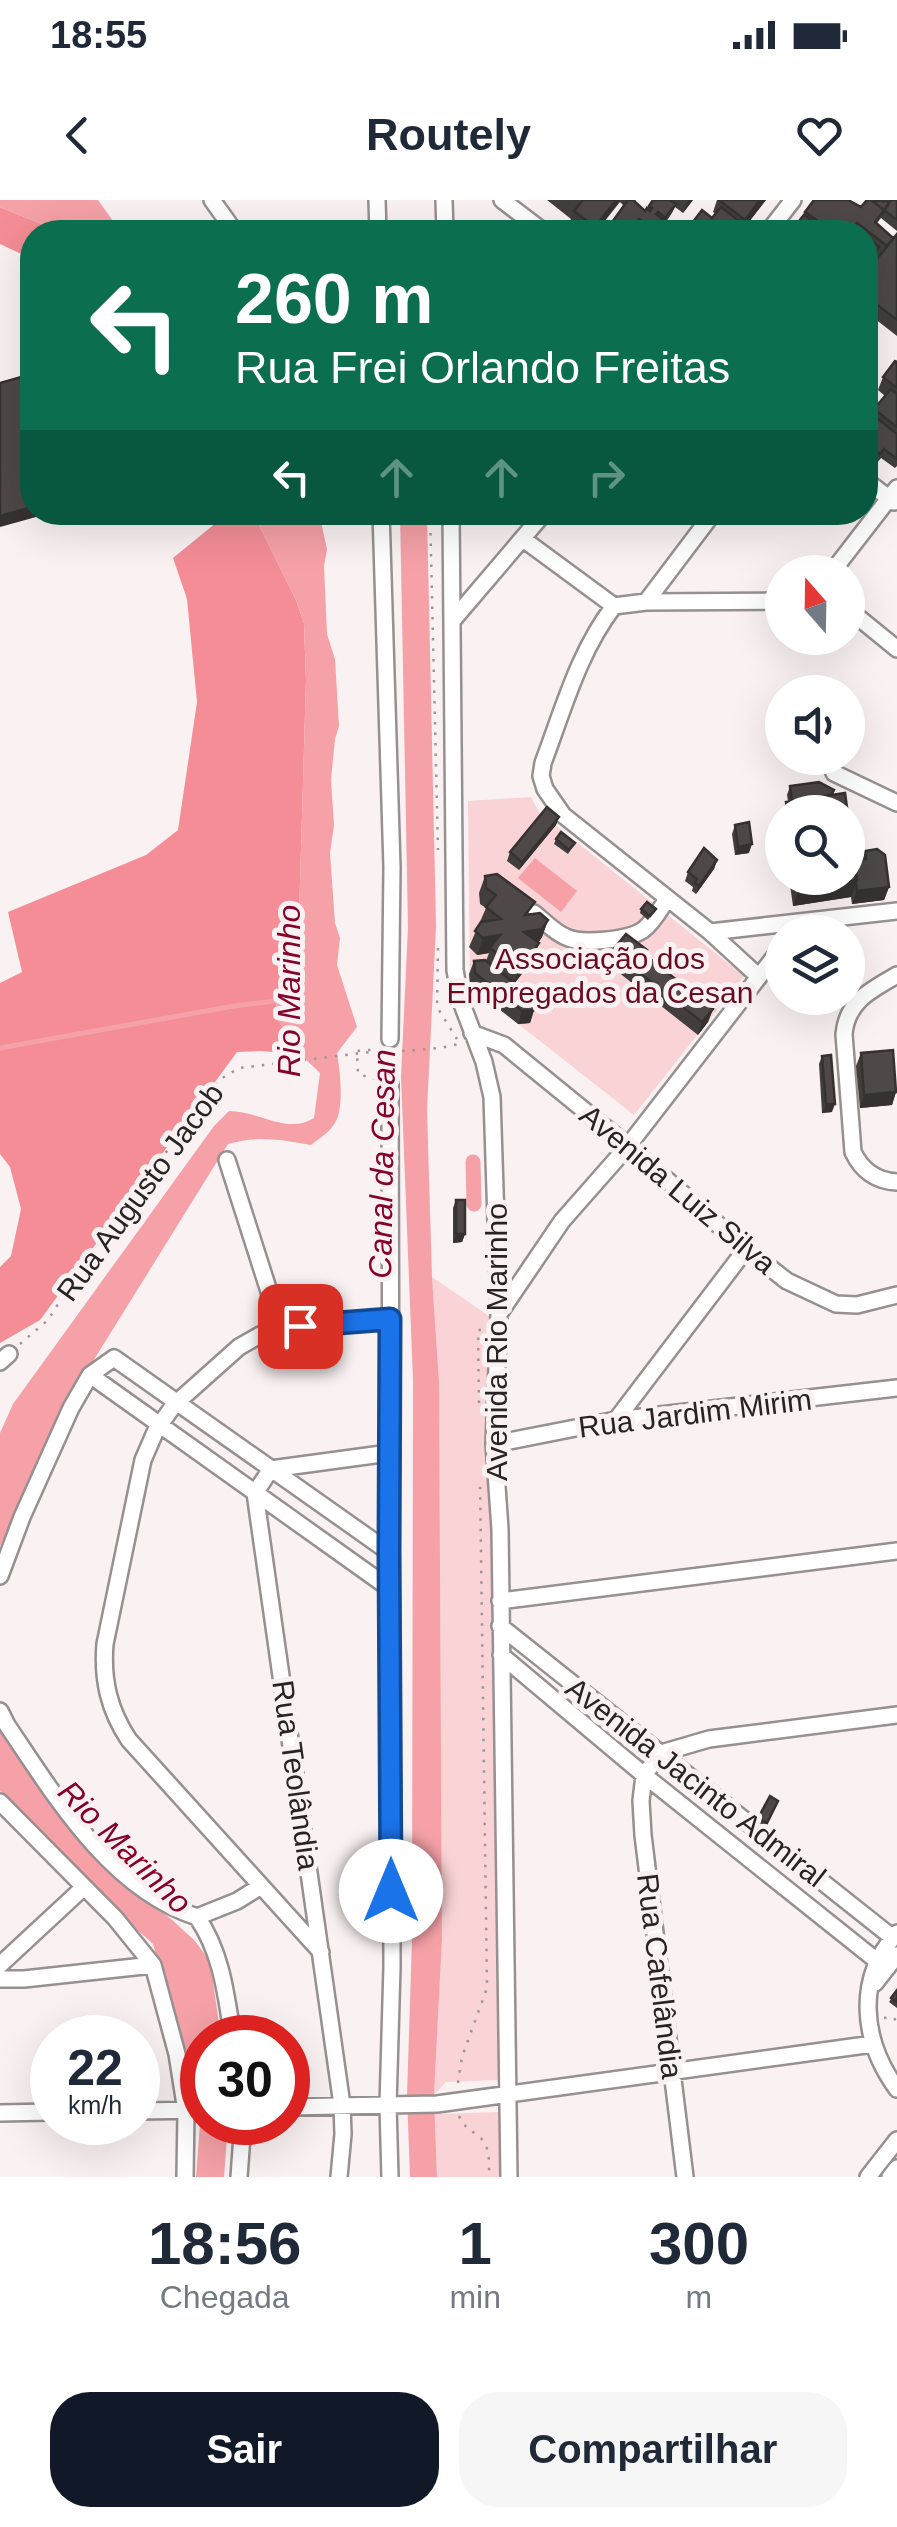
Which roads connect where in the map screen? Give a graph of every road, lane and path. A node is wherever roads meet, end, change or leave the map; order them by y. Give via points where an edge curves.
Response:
1 (502, 200) edge
2 (793, 200) edge
3 (528, 220) edge
4 (777, 220) edge
5 (894, 497) edge
6 (878, 516) edge
7 (381, 525) edge
8 (451, 525) edge
9 (534, 525) edge
10 (704, 525) edge
11 (871, 525) edge
12 (523, 539) junction
13 (846, 555) edge
14 (765, 601) edge
15 (646, 602) junction
16 (614, 606) junction
17 (453, 620) junction
18 (865, 622) edge
19 (897, 649) edge
20 (838, 775) edge
21 (897, 803) edge
22 (667, 898) junction
23 (528, 908) edge
24 (897, 910) edge
25 (858, 915) edge
26 (765, 926) edge
27 (710, 932) junction
28 (765, 968) edge
29 (897, 975) edge
30 (758, 976) junction
31 (474, 1036) junction
32 (386, 1044) junction
33 (403, 1050) dead end
34 (386, 1081) joint
35 (628, 1146) junction
36 (227, 1160) dead end
37 (897, 1182) edge
38 (746, 1249) junction
39 (897, 1295) edge
40 (390, 1319) junction
41 (499, 1322) junction
42 (281, 1329) junction
43 (4, 1358) edge
44 (90, 1375) junction
45 (897, 1388) edge
46 (178, 1401) junction
47 (479, 1409) dead end
48 (616, 1420) junction
49 (160, 1424) junction
50 (494, 1444) junction
51 (389, 1453) junction
52 (480, 1468) dead end
53 (272, 1469) junction
54 (256, 1493) junction
55 (897, 1551) edge
56 (389, 1552) junction
57 (0, 1576) edge
58 (389, 1588) junction
59 (500, 1601) junction
60 (500, 1626) junction
61 (500, 1655) junction
62 (0, 1711) edge
63 (897, 1716) edge
64 (661, 1754) junction
65 (644, 1775) junction
66 (0, 1802) edge
67 (261, 1886) junction
68 (84, 1887) junction
69 (196, 1917) junction
70 (895, 1935) edge
71 (320, 1952) junction
72 (897, 1955) edge
73 (878, 1961) junction
74 (0, 1964) edge
75 (154, 1965) junction
76 (0, 1979) edge
77 (867, 2000) junction
78 (230, 2015) edge
79 (873, 2044) junction
80 (180, 2064) edge
81 (672, 2071) junction
82 (897, 2089) edge
83 (508, 2095) junction
84 (458, 2101) junction
85 (394, 2104) junction
86 (342, 2106) junction
87 (310, 2107) edge
88 (30, 2112) edge
89 (0, 2113) edge
90 (897, 2140) edge
91 (189, 2145) edge
92 (241, 2145) edge
93 (897, 2168) edge
94 (184, 2177) edge
95 (238, 2177) edge
96 (339, 2177) edge
97 (390, 2177) edge
98 (489, 2177) edge
99 (509, 2177) edge
100 (685, 2177) edge
101 (868, 2177) edge
102 (890, 2177) edge

1 - 3 street
2 - 4 street
5 - 6 street
7 - 32 street via 392,866
8 - 17 street, Avenida Rio Marinho
9 - 12 street
10 - 15 street
11 - 13 street
12 - 16 street
12 - 17 street
14 - 15 street
15 - 16 street
16 - 22 street via 586,648 542,776 562,815
17 - 31 street, Avenida Rio Marinho via 455,970
18 - 19 street
20 - 21 street
22 - 23 street via 634,934 584,941 562,936
22 - 27 street
24 - 25 street
26 - 27 street
27 - 30 street
28 - 30 street
29 - 37 street via 855,1003 844,1034 853,1152 872,1176
30 - 35 street
31 - 33 path via 440,1048
31 - 35 street, Avenida Luiz Silva via 504,1045
31 - 41 street, Avenida Rio Marinho via 492,1097
32 - 34 path, bridge via 357,1051 358,1074
32 - 43 path, Rua Augusto Jacob via 378,1052 238,1068 219,1080 48,1320
34 - 40 street
35 - 38 street, Avenida Luiz Silva
35 - 41 street via 562,1220
36 - 42 street
38 - 39 street, Avenida Luiz Silva via 788,1281 836,1304
38 - 48 street
40 - 42 street
40 - 51 street
41 - 47 path via 478,1330
41 - 50 street, Avenida Rio Marinho
42 - 46 street via 239,1346
44 - 46 street via 114,1358
44 - 49 street
44 - 57 street
45 - 48 street, Rua Jardim Mirim
46 - 49 street
46 - 53 street
48 - 50 street, Rua Jardim Mirim
49 - 54 street
49 - 67 street via 143,1460 105,1644 106,1686 129,1740
50 - 59 street, Avenida Rio Marinho
51 - 53 street
51 - 56 street
52 - 84 path via 487,1988 462,2057
53 - 54 street
53 - 56 street
54 - 58 street
54 - 71 street, Rua Teolândia
55 - 59 street
56 - 58 street
58 - 85 street
59 - 60 street, Avenida Rio Marinho
60 - 61 street, Avenida Rio Marinho
60 - 64 street, Avenida Jacinto Admiral
61 - 65 street, Avenida Jacinto Admiral
61 - 83 street, Avenida Rio Marinho
62 - 69 street via 69,1814 119,1870 168,1906
63 - 64 street via 709,1739
64 - 65 street
64 - 70 street, Avenida Jacinto Admiral
65 - 73 street, Avenida Jacinto Admiral
65 - 81 street, Rua Cafelândia via 643,1834
66 - 68 street
67 - 69 street
67 - 71 street
68 - 74 street
68 - 75 street
69 - 78 street via 224,1977
70 - 73 street
71 - 86 street, Rua Teolândia
72 - 77 street
73 - 77 street
75 - 76 street
75 - 80 street
77 - 79 street
79 - 81 street
79 - 82 street
81 - 83 street
81 - 100 street, Rua Cafelândia
83 - 84 street
83 - 99 street, Avenida Rio Marinho
84 - 85 street
84 - 98 path via 462,2124 486,2145
85 - 86 street
85 - 97 street
86 - 87 street
86 - 96 street, Rua Teolândia
88 - 89 street
90 - 101 street
91 - 94 street
92 - 95 street
93 - 102 street

